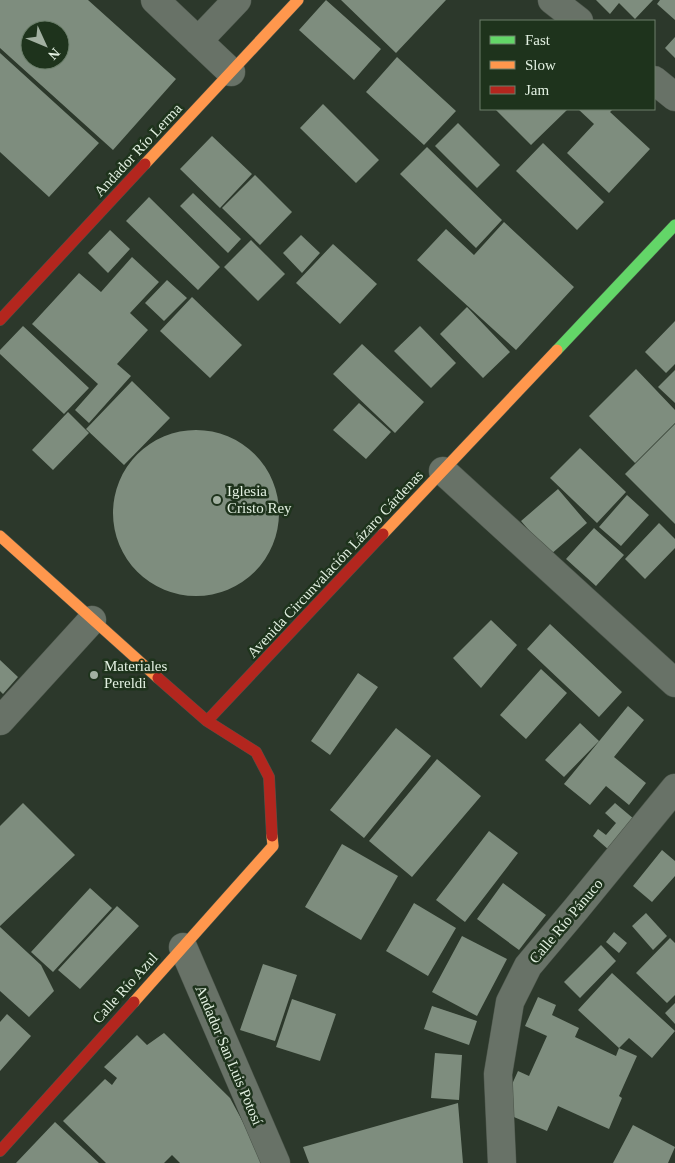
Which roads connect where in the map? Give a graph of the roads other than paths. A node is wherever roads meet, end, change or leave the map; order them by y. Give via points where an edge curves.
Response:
1 (155, 0) edge
2 (238, 0) edge
3 (298, 0) edge
4 (552, 0) edge
5 (578, 20) edge
6 (198, 40) junction
7 (231, 72) junction
8 (655, 81) edge
9 (675, 97) edge
10 (675, 225) edge
11 (0, 320) edge
12 (443, 471) junction
13 (0, 536) edge
14 (92, 620) junction
15 (675, 682) edge
16 (0, 720) edge
17 (207, 721) junction
18 (675, 788) edge
19 (183, 946) junction
20 (0, 1151) edge
21 (276, 1163) edge
22 (502, 1163) edge

1 - 6 street
2 - 6 street
3 - 7 street, Andador Río Lerma
4 - 5 street
6 - 7 street
7 - 11 street, Andador Río Lerma
8 - 9 street
10 - 12 street, Avenida Circunvalación Lázaro Cárdenas
12 - 15 street
12 - 17 street, Avenida Circunvalación Lázaro Cárdenas
13 - 14 street
14 - 16 street
14 - 17 street
17 - 19 street, Calle Río Azul via 256,752 269,777 273,846
18 - 22 street, Calle Río Pánuco via 528,966 510,1002 498,1074
19 - 20 street, Calle Río Azul
19 - 21 street, Andador San Luis Potosí

